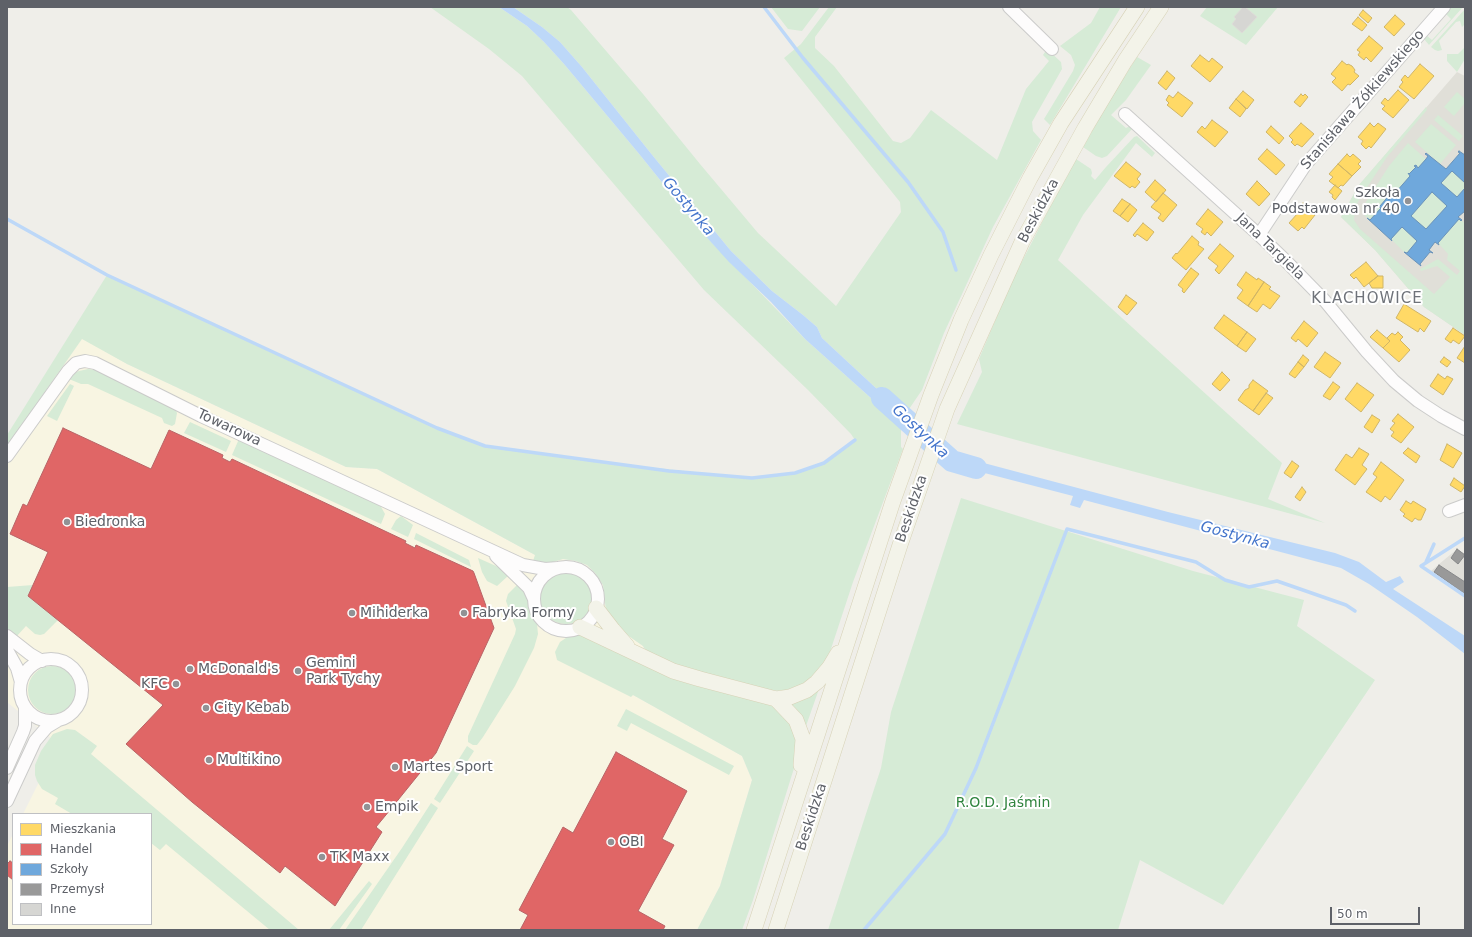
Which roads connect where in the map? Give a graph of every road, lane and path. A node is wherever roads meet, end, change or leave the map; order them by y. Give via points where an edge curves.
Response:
1 (1009, 7) edge
2 (1137, 7) edge
3 (1161, 7) edge
4 (1444, 7) edge
5 (1052, 49) dead end
6 (1125, 114) dead end
7 (1259, 235) junction
8 (1465, 429) edge
9 (7, 456) edge
10 (1465, 505) edge
11 (1449, 511) dead end
12 (488, 548) junction
13 (558, 568) junction
14 (534, 599) junction
15 (596, 608) junction
16 (580, 627) junction
17 (850, 634) junction
18 (7, 636) edge
19 (7, 650) edge
20 (634, 652) junction
21 (42, 661) junction
22 (21, 682) junction
23 (776, 699) junction
24 (25, 707) junction
25 (57, 721) junction
26 (7, 768) edge
27 (799, 792) junction
28 (7, 801) edge
29 (754, 930) edge
30 (776, 930) edge

1 - 5 street
2 - 17 main road, Beskidzka via 1061,123 988,261 931,395
3 - 30 main road, Beskidzka via 1085,128 1022,242 947,410 900,545
4 - 7 street, Stanisława Żółkiewskiego via 1306,164
6 - 7 street, Jana Targiela
7 - 8 street, Jana Targiela via 1325,301 1394,381 1418,401
9 - 12 street, Towarowa via 68,371 76,363 86,361
10 - 11 street
12 - 13 street, Towarowa via 528,566
12 - 14 street, Towarowa via 529,588
13 - 14 street via 548,572 541,580
13 - 15 street via 579,570 587,576 597,592
14 - 16 street via 536,610 548,626 568,631
15 - 16 street via 587,623
15 - 20 main road
16 - 20 main road
17 - 23 main road via 817,682 807,690
17 - 27 main road, Beskidzka
18 - 21 street
19 - 22 street
20 - 23 main road via 658,665 686,675
21 - 22 street via 30,668
21 - 25 street via 63,662 76,672 80,681 82,690 78,704 70,714
22 - 24 street via 21,700
23 - 27 main road via 796,720 803,739
24 - 25 street via 35,717
24 - 26 street via 25,726
25 - 28 street via 47,726 35,741
27 - 29 main road, Beskidzka

